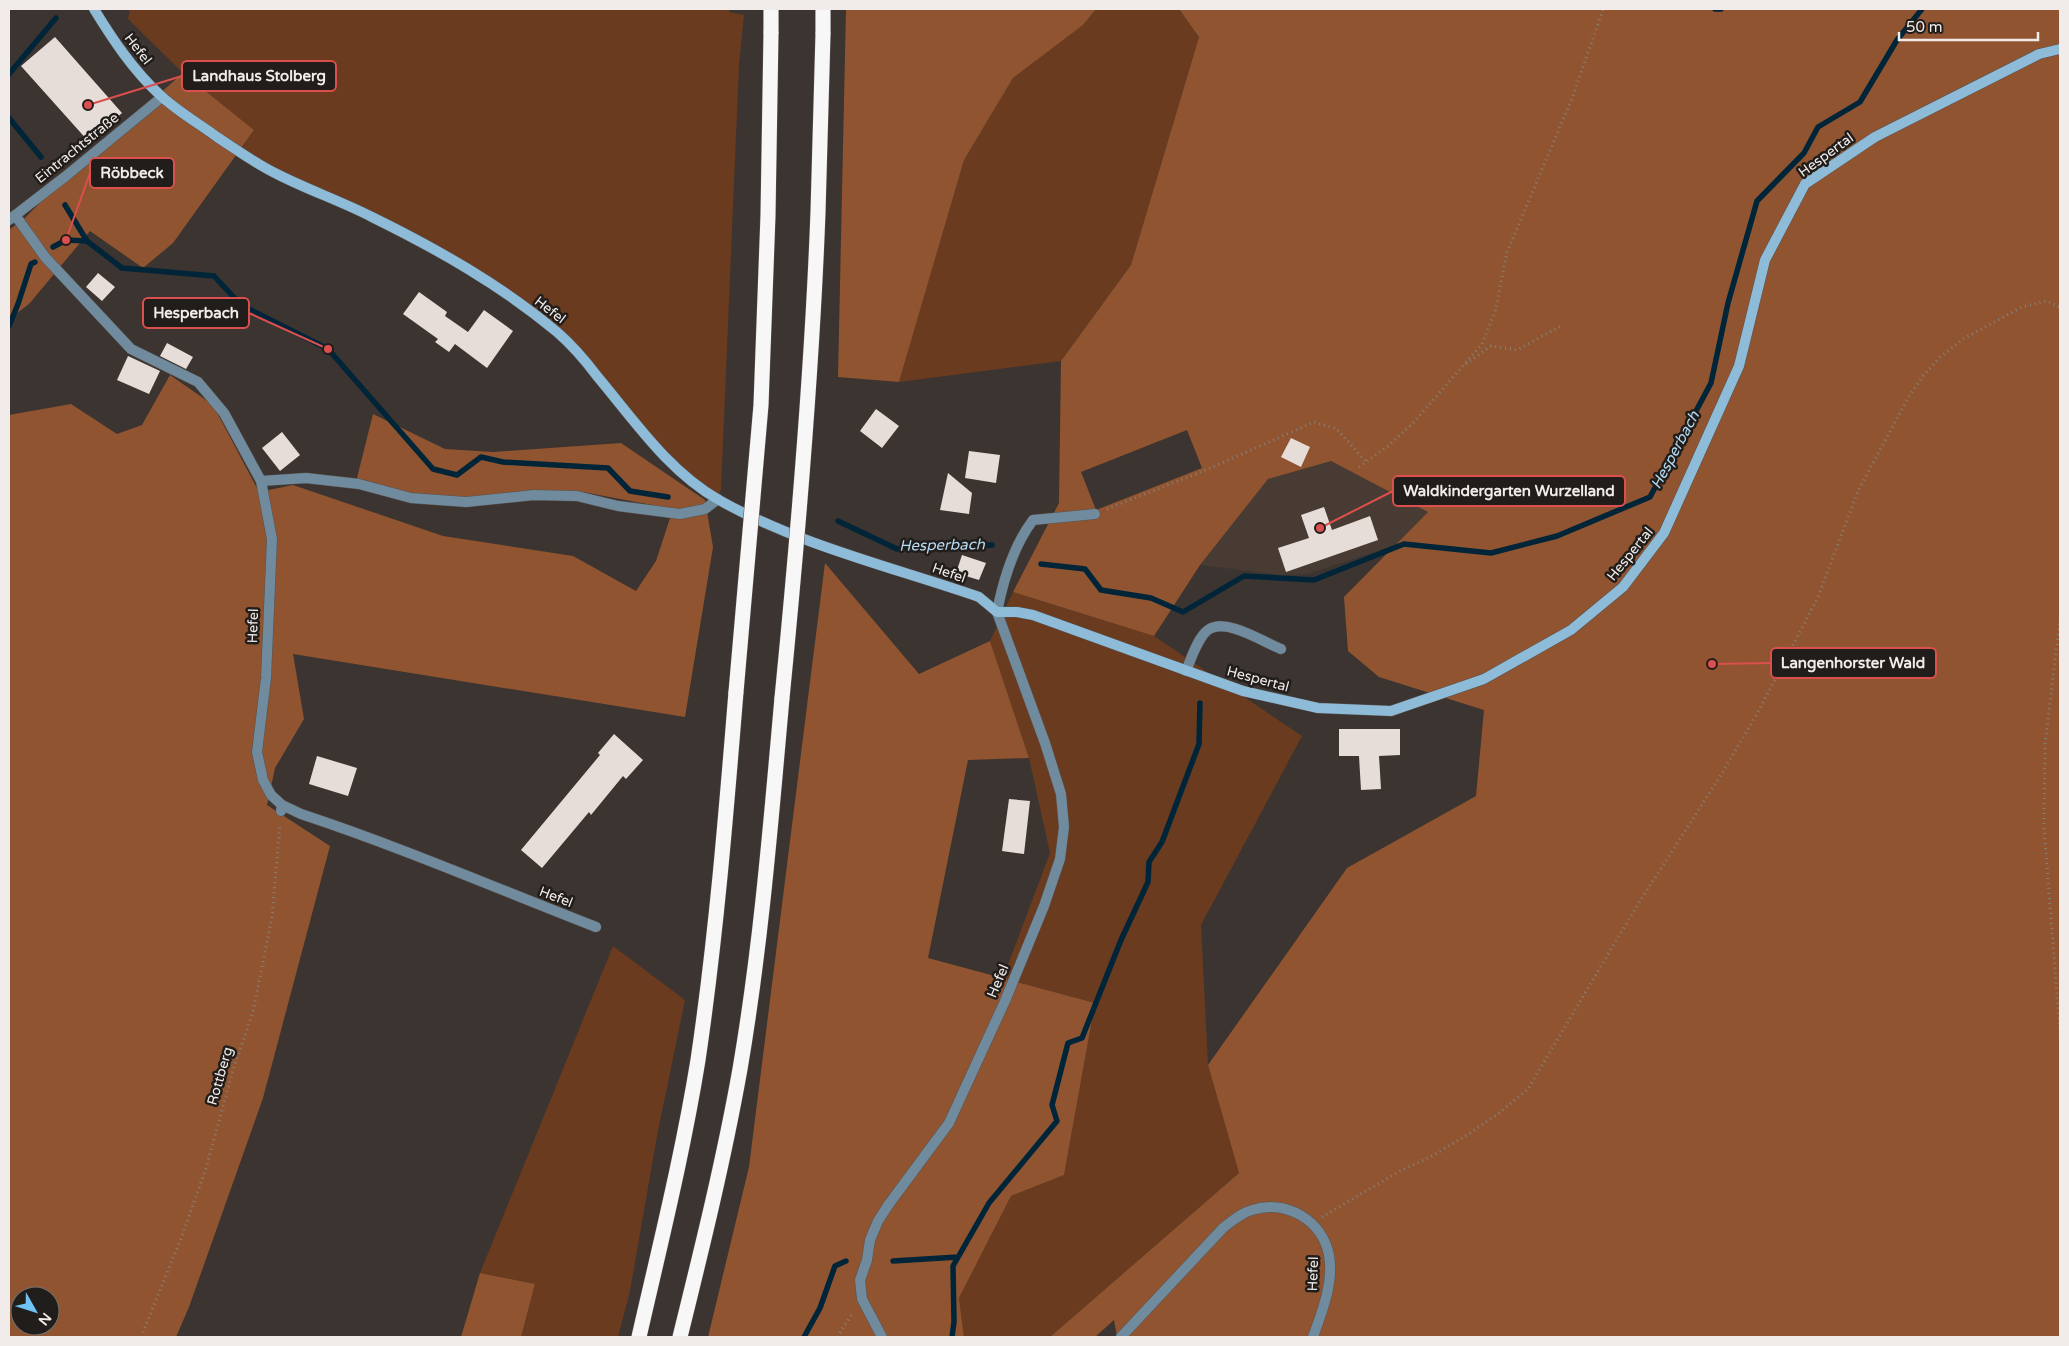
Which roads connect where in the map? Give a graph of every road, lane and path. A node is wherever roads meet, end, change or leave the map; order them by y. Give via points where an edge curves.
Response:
1 (94, 9) edge
2 (771, 9) edge
3 (823, 9) edge
4 (1602, 9) edge
5 (2060, 49) edge
6 (162, 97) junction
7 (12, 217) edge
8 (2060, 307) edge
9 (1561, 326) dead end
10 (1459, 368) junction
11 (1367, 462) junction
12 (1359, 467) dead end
13 (261, 480) junction
14 (718, 499) junction
15 (1095, 514) joint
16 (997, 612) junction
17 (2060, 619) edge
18 (1281, 649) dead end
19 (1186, 671) junction
20 (281, 808) junction
21 (596, 927) dead end
22 (2060, 1034) edge
23 (1322, 1218) dead end
24 (862, 1299) junction
25 (141, 1337) edge
26 (639, 1337) edge
27 (680, 1337) edge
28 (837, 1337) edge
29 (882, 1337) edge
30 (1121, 1337) edge
31 (1313, 1337) edge

1 - 6 main road, Hefel via 130,63
2 - 26 highway, bridge via 761,405 722,856 697,1061 678,1164
3 - 27 highway, bridge via 818,213 797,551 770,838 740,1068 720,1176
4 - 10 path via 1573,96 1507,252 1495,312 1482,344
5 - 19 main road, Hespertal via 2040,54 1875,137 1805,184 1765,260 1739,366 1664,533 1623,587 1571,630 1484,679 1391,711 1318,708 1243,691
6 - 7 street, Eintrachtstraße
6 - 14 main road, Hefel via 247,158 370,216 461,264 513,299 577,351 656,448 675,467
7 - 13 street, Hefel via 131,349 198,382 224,413
8 - 23 path via 2046,301 2022,307 1963,339 1940,357 1909,396 1858,491 1818,597 1757,714 1528,1089 1467,1135
9 - 10 path via 1518,350 1491,346
10 - 11 path via 1414,422
11 - 12 path
11 - 15 path via 1337,429 1314,422
13 - 14 street via 306,478 359,484 410,498 466,502 534,495 577,496 618,506 680,514 706,509
13 - 20 street, Hefel via 272,539 266,678 257,752 263,780
14 - 16 main road, Hefel via 765,523 815,542 979,597
15 - 16 street via 1033,520 1022,534 1001,591
16 - 19 main road, Hespertal via 1033,615
16 - 24 street, Hefel via 1061,794 1064,827 1060,859 1012,983 949,1123 878,1221 860,1280
17 - 22 path via 2045,744 2044,827
18 - 19 street via 1234,627 1219,626 1208,630 1195,648
20 - 21 street, Hefel via 481,880
20 - 25 path, Rottberg via 272,917 253,1012 206,1168
24 - 28 path
24 - 29 street, Hefel
30 - 31 street, Hefel via 1223,1228 1240,1215 1264,1207 1291,1209 1304,1217 1315,1226 1326,1246 1328,1284 1325,1304

